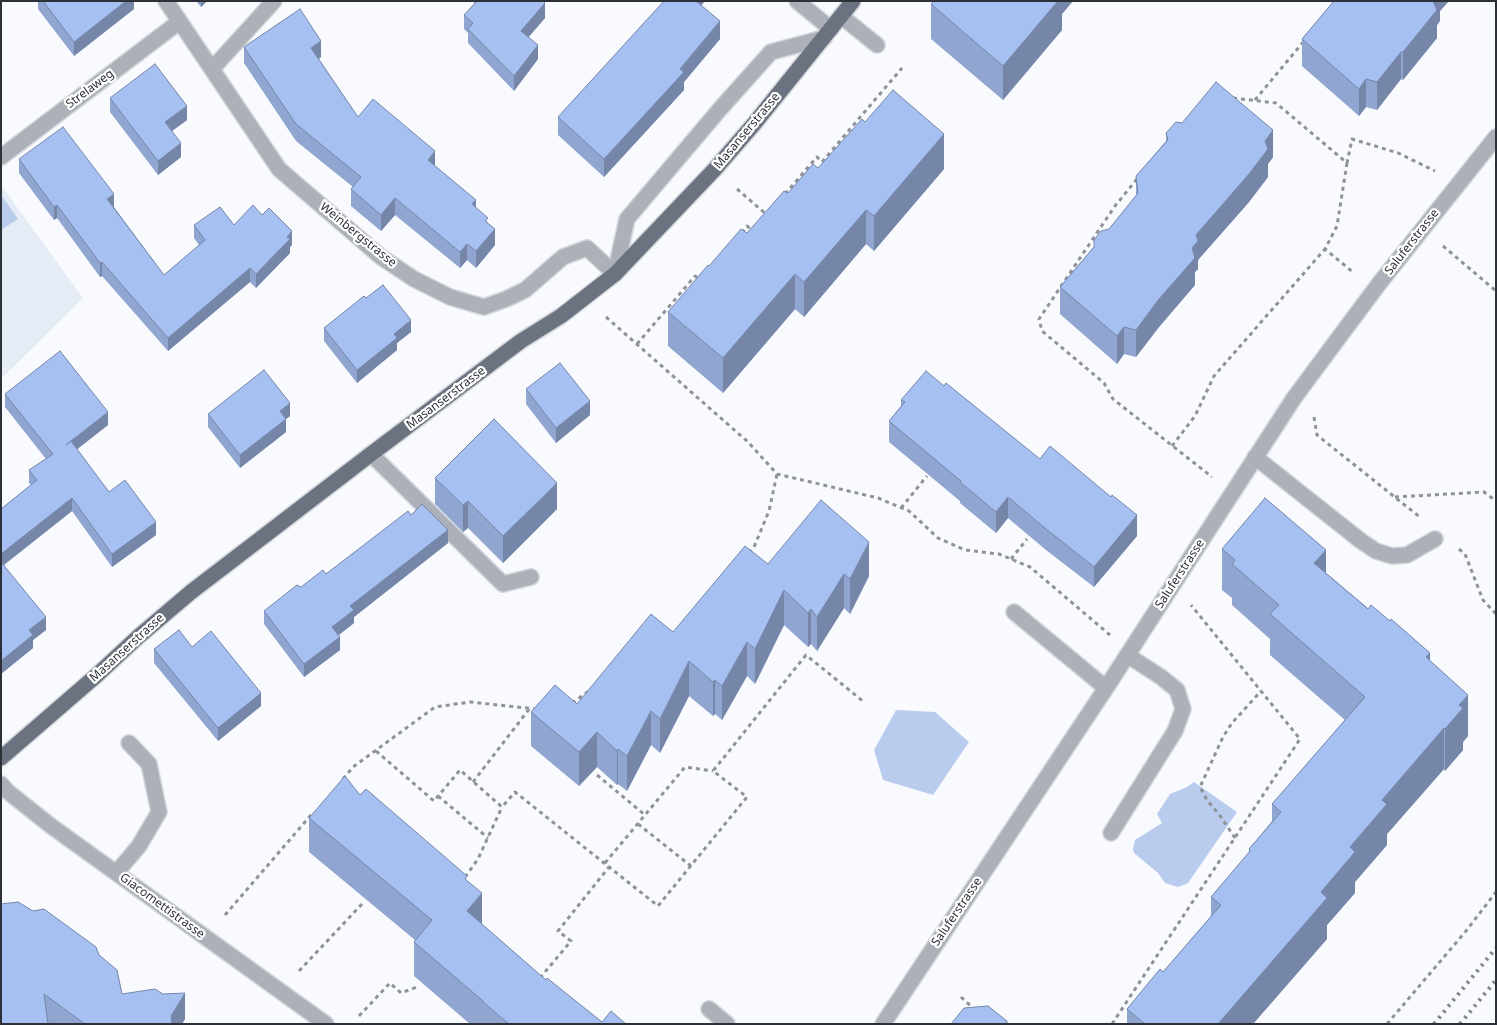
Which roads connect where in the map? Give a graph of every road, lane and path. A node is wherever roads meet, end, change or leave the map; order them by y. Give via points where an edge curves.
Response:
1 (166, 1) edge
2 (274, 1) edge
3 (797, 1) edge
4 (853, 1) edge
5 (842, 16) junction
6 (180, 22) junction
7 (827, 33) junction
8 (1305, 39) edge
9 (877, 45) dead end
10 (902, 68) dead end
11 (212, 69) junction
12 (1226, 97) edge
13 (1256, 100) junction
14 (1496, 137) edge
15 (1, 157) edge
16 (1347, 163) junction
17 (1437, 172) dead end
18 (1139, 177) edge
19 (738, 189) dead end
20 (780, 200) edge
21 (773, 208) edge
22 (767, 215) junction
23 (762, 220) edge
24 (758, 226) edge
25 (741, 233) edge
26 (1440, 244) dead end
27 (1325, 249) junction
28 (614, 274) junction
29 (1357, 276) dead end
30 (701, 281) edge
31 (1496, 291) edge
32 (606, 317) dead end
33 (637, 344) junction
34 (1313, 410) dead end
35 (1172, 446) junction
36 (371, 454) junction
37 (1255, 457) junction
38 (777, 474) junction
39 (927, 476) edge
40 (1214, 479) dead end
41 (1394, 497) junction
42 (1496, 501) edge
43 (901, 508) junction
44 (1423, 520) dead end
45 (1027, 539) edge
46 (1435, 539) dead end
47 (1458, 548) dead end
48 (748, 555) edge
49 (1011, 559) junction
50 (531, 577) dead end
51 (1187, 601) dead end
52 (1014, 612) dead end
53 (1496, 614) edge
54 (1110, 635) dead end
55 (1126, 655) junction
56 (594, 687) edge
57 (1106, 688) junction
58 (1261, 691) junction
59 (864, 702) dead end
60 (571, 704) edge
61 (530, 708) junction
62 (538, 709) edge
63 (129, 743) dead end
64 (376, 751) junction
65 (1, 758) edge
66 (712, 771) junction
67 (596, 775) edge
68 (340, 782) edge
69 (473, 782) junction
70 (1, 784) edge
71 (438, 796) junction
72 (502, 807) junction
73 (314, 812) edge
74 (645, 815) junction
75 (638, 824) junction
76 (1111, 832) dead end
77 (488, 838) junction
78 (1235, 838) junction
79 (605, 863) junction
80 (691, 866) junction
81 (609, 867) junction
82 (116, 873) junction
83 (464, 878) edge
84 (1496, 892) edge
85 (362, 904) dead end
86 (225, 915) dead end
87 (299, 971) dead end
88 (540, 979) edge
89 (417, 987) dead end
90 (961, 997) dead end
91 (708, 1009) dead end
92 (980, 1013) edge
93 (359, 1016) dead end
94 (326, 1024) edge
95 (727, 1024) edge
96 (883, 1024) edge
97 (1112, 1024) edge
98 (1388, 1024) edge

1 - 6 street, Weinbergstrasse
2 - 11 street
3 - 7 street
4 - 5 main road, Masanserstrasse
5 - 7 main road, Masanserstrasse
5 - 9 street
6 - 11 street, Weinbergstrasse
6 - 15 street, Strelaweg
7 - 28 main road, Masanserstrasse via 715,169
7 - 28 street via 771,52 752,73 627,219
8 - 13 path
10 - 20 path via 822,162 817,157
11 - 28 street, Weinbergstrasse via 279,169 381,257 414,279 484,307 525,290 563,257 587,248
12 - 13 path
13 - 16 path via 1276,103
14 - 37 street, Saluferstrasse via 1378,285 1294,398
16 - 17 path via 1352,139 1398,153
16 - 27 path via 1337,226
18 - 35 path via 1115,206 1039,319 1042,331 1104,383 1113,399
19 - 22 path
21 - 22 path
22 - 23 path
24 - 25 path via 753,231 747,226
26 - 31 path
27 - 29 path
27 - 35 path via 1214,376 1195,416
28 - 36 main road, Masanserstrasse
30 - 33 path via 695,276
32 - 33 path
33 - 38 path via 748,442
34 - 41 path via 1317,435
35 - 40 path
36 - 50 street via 504,584
36 - 65 main road, Masanserstrasse via 190,592
37 - 46 street via 1376,551 1392,556 1407,555
37 - 55 street, Saluferstrasse
38 - 43 path via 878,498
38 - 48 path via 769,511
39 - 43 path
41 - 42 path via 1484,492
41 - 44 path
43 - 49 path via 909,511 938,538 965,550 999,554
45 - 49 path
47 - 53 path via 1465,554 1483,600
49 - 54 path via 1030,567
51 - 58 path
52 - 57 street
55 - 57 street, Saluferstrasse
55 - 76 street via 1177,690 1183,709 1175,731
56 - 60 path
57 - 96 street, Saluferstrasse
58 - 78 path via 1223,737 1200,787
58 - 78 path via 1300,739
59 - 66 path via 806,655
61 - 62 path
61 - 64 path via 470,702 435,707
61 - 69 path
63 - 82 street via 149,764 158,812 139,846
64 - 68 path
64 - 71 path via 434,801
66 - 74 path via 686,767
66 - 80 path via 747,797
67 - 74 path
69 - 71 path via 460,770
69 - 72 path
70 - 82 street, Giacomettistrasse via 51,826
71 - 77 path
72 - 77 path
72 - 79 path via 515,792
73 - 86 path
74 - 75 path
75 - 79 path
75 - 80 path
77 - 83 path
78 - 97 path
79 - 81 path
80 - 81 path via 658,906
81 - 88 path via 558,931 571,941
82 - 94 street, Giacomettistrasse
84 - 98 path
85 - 87 path
89 - 93 path via 401,993 390,983
90 - 92 path
91 - 95 street

